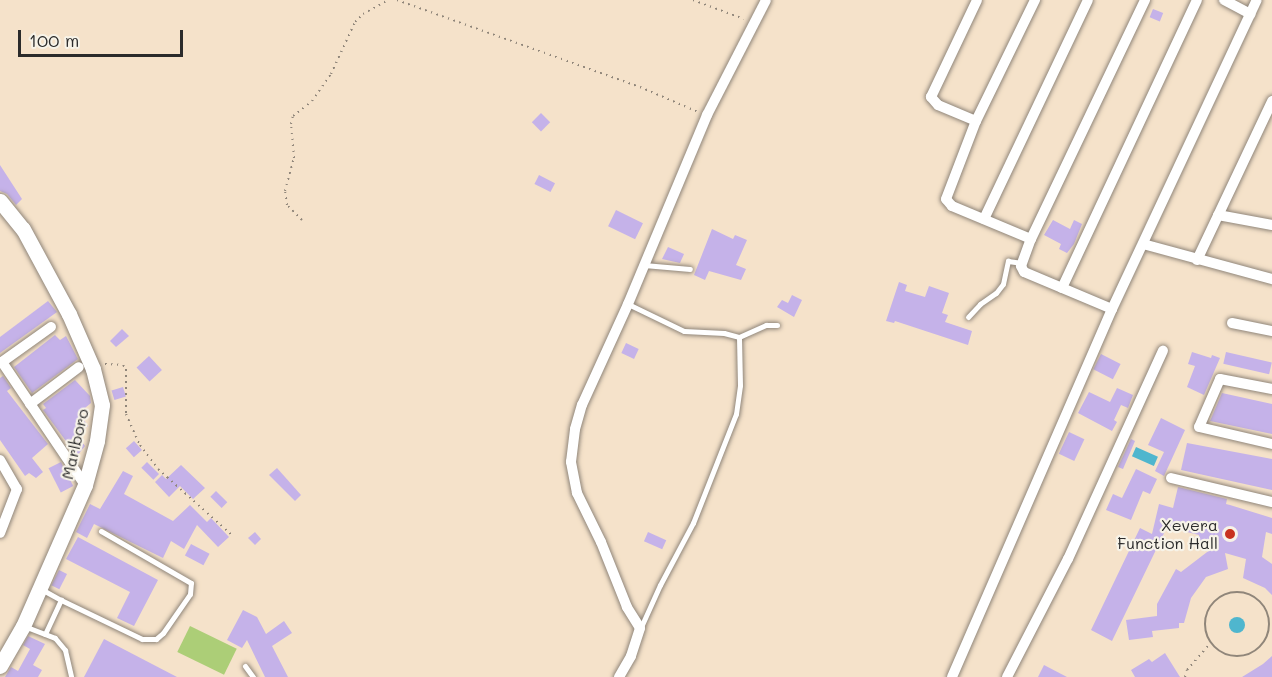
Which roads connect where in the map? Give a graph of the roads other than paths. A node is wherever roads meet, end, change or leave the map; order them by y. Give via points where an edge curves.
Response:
1 (766, 0) edge
2 (977, 0) edge
3 (1035, 0) edge
4 (1088, 0) edge
5 (1145, 0) edge
6 (1197, 0) edge
7 (1224, 0) edge
8 (1257, 0) edge
9 (1250, 14) junction
10 (1272, 101) edge
11 (976, 122) junction
12 (0, 201) edge
13 (1218, 214) junction
14 (984, 219) junction
15 (1271, 223) edge
16 (1031, 239) junction
17 (1143, 244) junction
18 (1197, 260) junction
19 (1022, 263) junction
20 (644, 265) junction
21 (690, 269) dead end
22 (1272, 279) edge
23 (1062, 288) junction
24 (628, 304) junction
25 (1112, 309) junction
26 (968, 317) dead end
27 (1233, 323) dead end
28 (777, 325) dead end
29 (51, 327) dead end
30 (1272, 331) edge
31 (739, 337) junction
32 (1163, 351) dead end
33 (79, 367) dead end
34 (1272, 389) edge
35 (30, 404) junction
36 (1272, 444) edge
37 (0, 460) edge
38 (1171, 478) dead end
39 (85, 485) junction
40 (1272, 502) edge
41 (101, 531) dead end
42 (0, 533) edge
43 (39, 588) junction
44 (61, 600) junction
45 (22, 626) junction
46 (640, 628) junction
47 (45, 634) junction
48 (0, 666) edge
49 (245, 666) dead end
50 (71, 677) edge
51 (252, 677) edge
52 (620, 677) edge
53 (952, 677) edge
54 (1007, 677) edge

1 - 20 street via 707,115
2 - 11 street via 931,98
3 - 11 street
4 - 14 street
5 - 16 street
6 - 23 street
7 - 9 street
8 - 9 street
9 - 17 street
10 - 13 street
11 - 14 street via 946,199 952,206
12 - 39 street, Marlboro via 38,253 99,385 101,423
13 - 15 street
13 - 18 street
14 - 16 street
16 - 19 street
17 - 18 street
17 - 25 street
18 - 22 street
19 - 23 street via 1023,272
19 - 26 lane via 1008,261 1003,284
20 - 21 lane
20 - 24 street
23 - 25 street
24 - 31 lane via 672,327
24 - 46 street via 582,405 571,462 577,493
25 - 53 street
27 - 30 street
28 - 31 lane via 766,324
29 - 35 street via 2,362
31 - 46 lane via 736,414 693,523
32 - 54 street via 1068,559
33 - 35 street
34 - 36 street via 1221,378 1199,423 1201,429
35 - 39 street
37 - 42 street via 17,489
38 - 40 street
39 - 43 street, Marlboro
41 - 44 lane via 191,583 190,594 156,639 142,639
43 - 44 lane
43 - 45 street, Marlboro
44 - 47 lane
45 - 47 lane
45 - 48 street, Marlboro
46 - 52 street
47 - 50 lane via 55,638 65,650
49 - 51 lane

